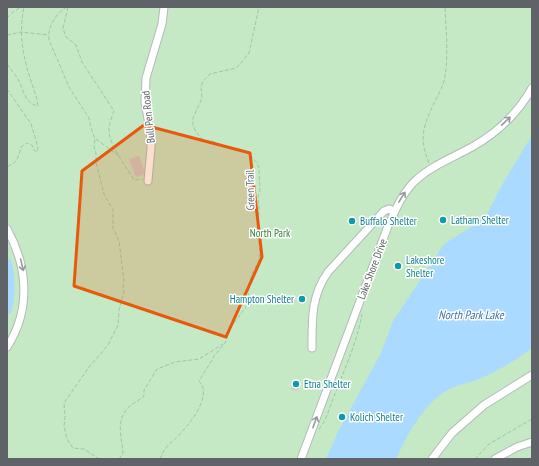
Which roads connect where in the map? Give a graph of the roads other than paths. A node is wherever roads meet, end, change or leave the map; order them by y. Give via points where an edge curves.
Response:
1 (164, 7) edge
2 (532, 88) edge
3 (148, 180) road end
4 (394, 211) junction
5 (7, 230) edge
6 (7, 347) edge
7 (312, 348) dead end
8 (532, 376) edge
9 (532, 442) edge
10 (301, 459) edge
11 (432, 459) edge
12 (496, 459) edge

1 - 3 street, Bull Pen Road via 162,24 146,78 145,102 151,136
4 -> 2 street, Lake Shore Drive via 414,183 432,169 495,131 513,115
4 - 7 street via 384,211 320,283 312,311
10 -> 4 street, Lake Shore Drive
5 -> 6 street via 21,261 24,290 21,318
8 - 11 street via 484,406 452,433
9 - 12 street

